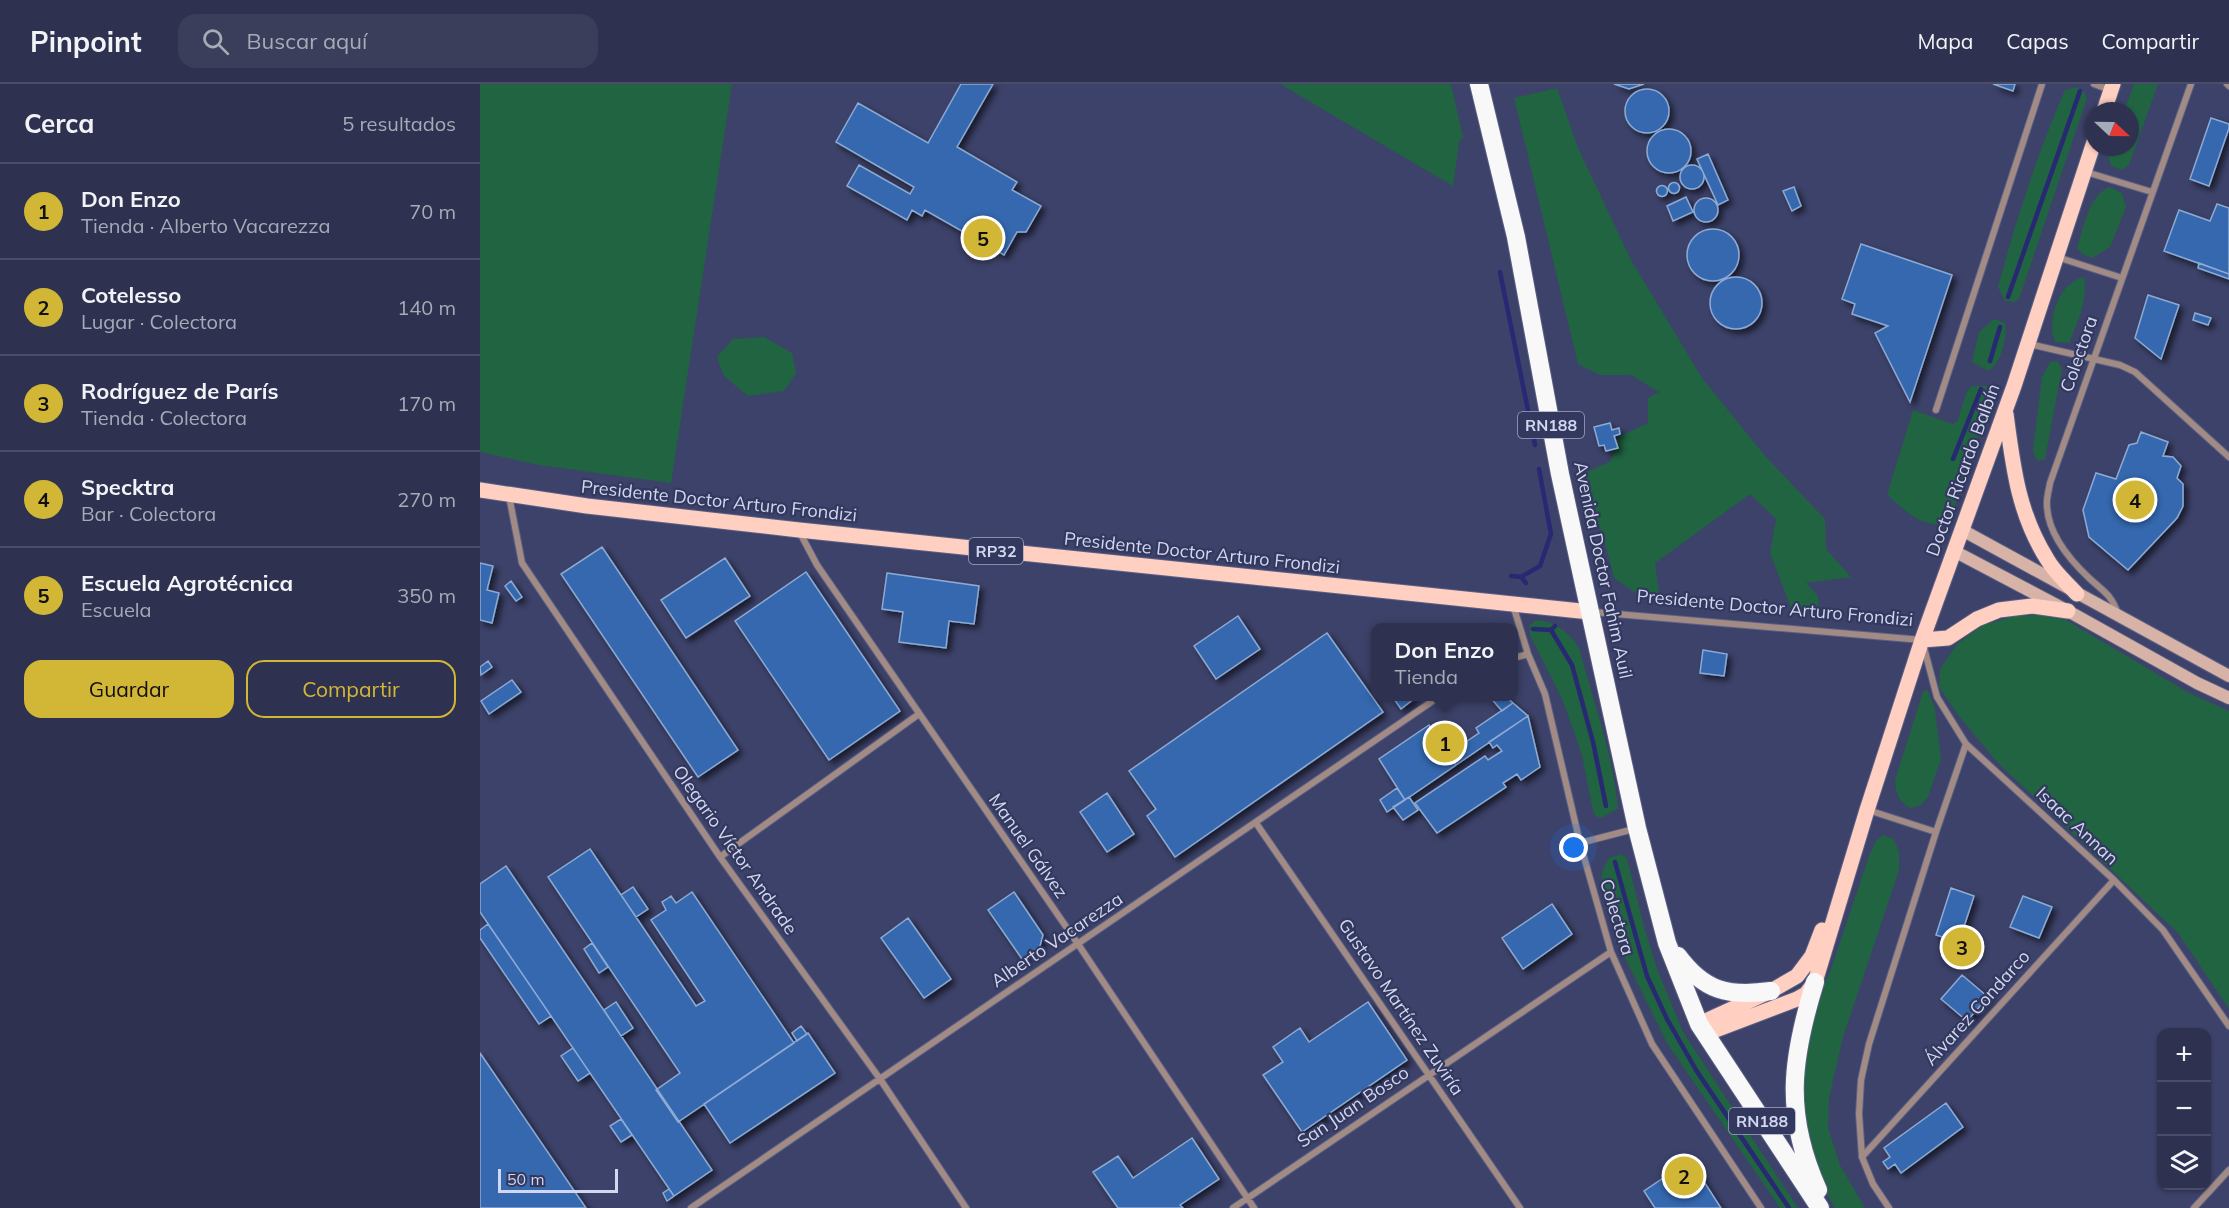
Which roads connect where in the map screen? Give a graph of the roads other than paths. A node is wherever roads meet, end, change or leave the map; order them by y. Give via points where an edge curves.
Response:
1 (1479, 84) edge
2 (2042, 84) edge
3 (2094, 84) edge
4 (2191, 84) edge
5 (2112, 87) edge
6 (2107, 102) edge
7 (2089, 156) edge
8 (2084, 171) junction
9 (2152, 192) junction
10 (2056, 257) junction
11 (2122, 278) junction
12 (2028, 344) junction
13 (2094, 360) junction
14 (1935, 410) dead end
15 (2005, 411) junction
16 (2229, 457) edge
17 (480, 490) edge
18 (509, 495) junction
19 (799, 530) junction
20 (1962, 530) junction
21 (1954, 551) junction
22 (2077, 594) junction
23 (1512, 605) junction
24 (2068, 611) junction
25 (1590, 612) junction
26 (2119, 617) junction
27 (1518, 623) edge
28 (1518, 623) edge
29 (1922, 640) junction
30 (1528, 654) junction
31 (1518, 657) edge
32 (2229, 676) edge
33 (2229, 698) edge
34 (1433, 701) edge
35 (919, 714) junction
36 (1966, 744) junction
37 (1867, 810) junction
38 (1256, 822) junction
39 (1637, 828) junction
40 (1936, 832) junction
41 (1580, 843) junction
42 (720, 857) junction
43 (2114, 880) junction
44 (1667, 943) junction
45 (1077, 944) junction
46 (1611, 952) junction
47 (1815, 982) junction
48 (1771, 991) junction
49 (2229, 1026) edge
50 (1702, 1029) junction
51 (1429, 1074) junction
52 (880, 1079) junction
53 (1862, 1157) junction
54 (2229, 1170) edge
55 (1247, 1198) junction
56 (691, 1208) edge
57 (966, 1208) edge
58 (1233, 1208) edge
59 (1254, 1208) edge
60 (1520, 1208) edge
61 (1761, 1208) edge
62 (1820, 1208) edge
63 (1826, 1208) edge
64 (1889, 1208) edge
65 (2194, 1208) edge

1 - 25 highway, Avenida Doctor Fahim Auil / RN188 via 1516,237
2 - 14 street
3 - 5 street
4 - 9 street, Colectora
5 - 6 main road
7 - 8 main road, Doctor Ricardo Balbín
8 - 9 street
8 - 10 main road, Doctor Ricardo Balbín
9 - 11 street, Colectora
10 - 11 street
10 - 12 main road, Doctor Ricardo Balbín
11 - 13 street, Colectora
12 - 13 street
12 - 15 main road, Doctor Ricardo Balbín
13 - 16 street via 2135,372
13 - 26 street, Colectora via 2050,483 2046,506 2060,544 2075,566 2113,598
15 - 20 main road, Doctor Ricardo Balbín
15 - 22 main road via 2017,490 2030,525 2047,560
17 - 18 main road, Presidente Doctor Arturo Frondizi / RP32
18 - 19 main road, Presidente Doctor Arturo Frondizi / RP32
18 - 42 street, Olegario Víctor Andrade via 522,563
19 - 23 main road, Presidente Doctor Arturo Frondizi / RP32
19 - 35 street, Manuel Gálvez via 817,566
20 - 21 main road, Doctor Ricardo Balbín
20 - 22 main road
21 - 24 main road
21 - 29 main road, Doctor Ricardo Balbín
22 - 26 main road
23 - 25 main road, Presidente Doctor Arturo Frondizi / RP32
23 - 28 street, Colectora
24 - 29 main road via 2032,606 1999,610 1948,638
24 - 33 main road
25 - 29 street, Presidente Doctor Arturo Frondizi
25 - 39 highway, Avenida Doctor Fahim Auil / RN188
26 - 32 main road
27 - 30 street, Colectora
29 - 36 street, Isaac Annan via 1937,697
29 - 37 main road, Doctor Ricardo Balbín
30 - 31 street
30 - 41 street, Colectora via 1545,694
34 - 38 street, Alberto Vacarezza
35 - 42 street
35 - 45 street, Manuel Gálvez
36 - 40 street
36 - 43 street, Isaac Annan
37 - 40 street
37 - 47 main road, Doctor Ricardo Balbín
37 - 48 main road, Doctor Ricardo Balbín via 1812,956 1797,976
38 - 45 street, Alberto Vacarezza
38 - 51 street, Gustavo Martínez Zuviría
39 - 41 street
39 - 44 highway, Avenida Doctor Fahim Auil / RN188
40 - 53 street via 1869,1044 1861,1080
41 - 46 street, Colectora
42 - 52 street, Olegario Víctor Andrade
43 - 49 street, Isaac Annan via 2163,930
43 - 53 street, Álvarez Condarco
44 - 48 highway via 1687,969 1721,991
44 - 50 highway, Avenida Doctor Fahim Auil / RN188
45 - 52 street, Alberto Vacarezza
45 - 55 street, Manuel Gálvez
46 - 51 street, San Juan Bosco
46 - 61 street, Colectora via 1652,1044
47 - 50 main road via 1797,999
47 - 63 highway via 1798,1043 1794,1099 1804,1155
48 - 50 main road, Doctor Ricardo Balbín
50 - 62 highway, RN188
51 - 55 street, San Juan Bosco
51 - 60 street, Gustavo Martínez Zuviría
52 - 56 street, Alberto Vacarezza
52 - 57 street, Olegario Víctor Andrade
53 - 64 street
54 - 65 street
55 - 58 street, San Juan Bosco
55 - 59 street, Manuel Gálvez

